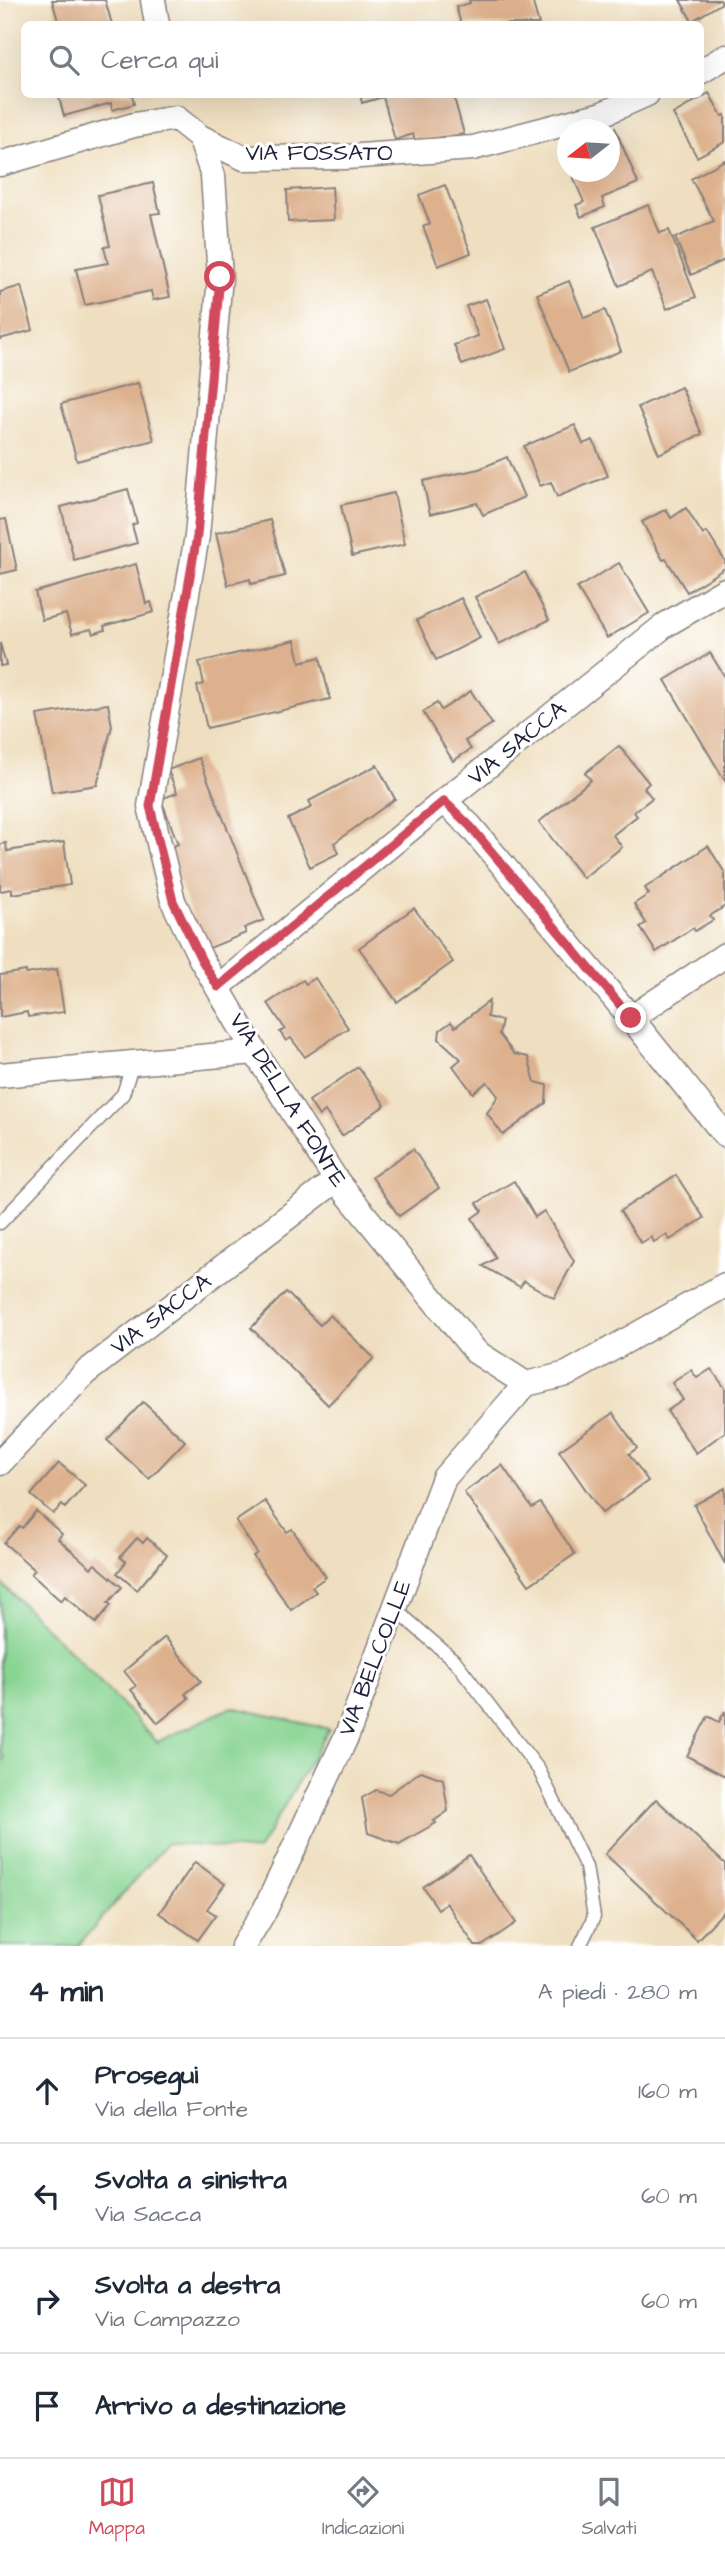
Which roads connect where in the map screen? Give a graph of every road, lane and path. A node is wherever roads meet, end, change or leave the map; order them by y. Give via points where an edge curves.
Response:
1 (153, 0) edge
2 (156, 21) edge
3 (725, 57) edge
4 (704, 70) edge
5 (638, 98) edge
6 (173, 106) edge
7 (200, 137) junction
8 (0, 164) edge
9 (725, 590) edge
10 (444, 801) junction
11 (725, 955) edge
12 (218, 987) junction
13 (631, 1018) junction
14 (255, 1052) junction
15 (133, 1063) junction
16 (0, 1075) edge
17 (725, 1136) edge
18 (336, 1180) junction
19 (0, 1223) edge
20 (725, 1285) edge
21 (526, 1384) junction
22 (0, 1463) edge
23 (395, 1608) junction
24 (243, 1946) edge
25 (580, 1946) edge

1 - 2 street
3 - 4 street
5 - 7 street, VIA FOSSATO via 602,114 473,148 244,158
6 - 7 street, VIA FOSSATO
6 - 8 street, VIA FOSSATO via 134,125
7 - 12 street, VIA DELLA FONTE via 213,176 220,277 197,536 150,806 173,901
9 - 10 street, VIA SACCA via 665,625
10 - 12 street, VIA SACCA
10 - 13 street
11 - 13 street
12 - 14 street, VIA DELLA FONTE
13 - 17 street
14 - 15 street
14 - 18 street, VIA DELLA FONTE
15 - 16 street
15 - 19 lane via 123,1094
18 - 21 street, VIA DELLA FONTE via 476,1352
18 - 22 street, VIA SACCA via 85,1373
20 - 21 street via 567,1374
21 - 23 street, VIA BELCOLLE via 444,1478
23 - 24 street, VIA BELCOLLE via 347,1735 265,1910
23 - 25 lane via 456,1662 539,1770 586,1867 594,1917

